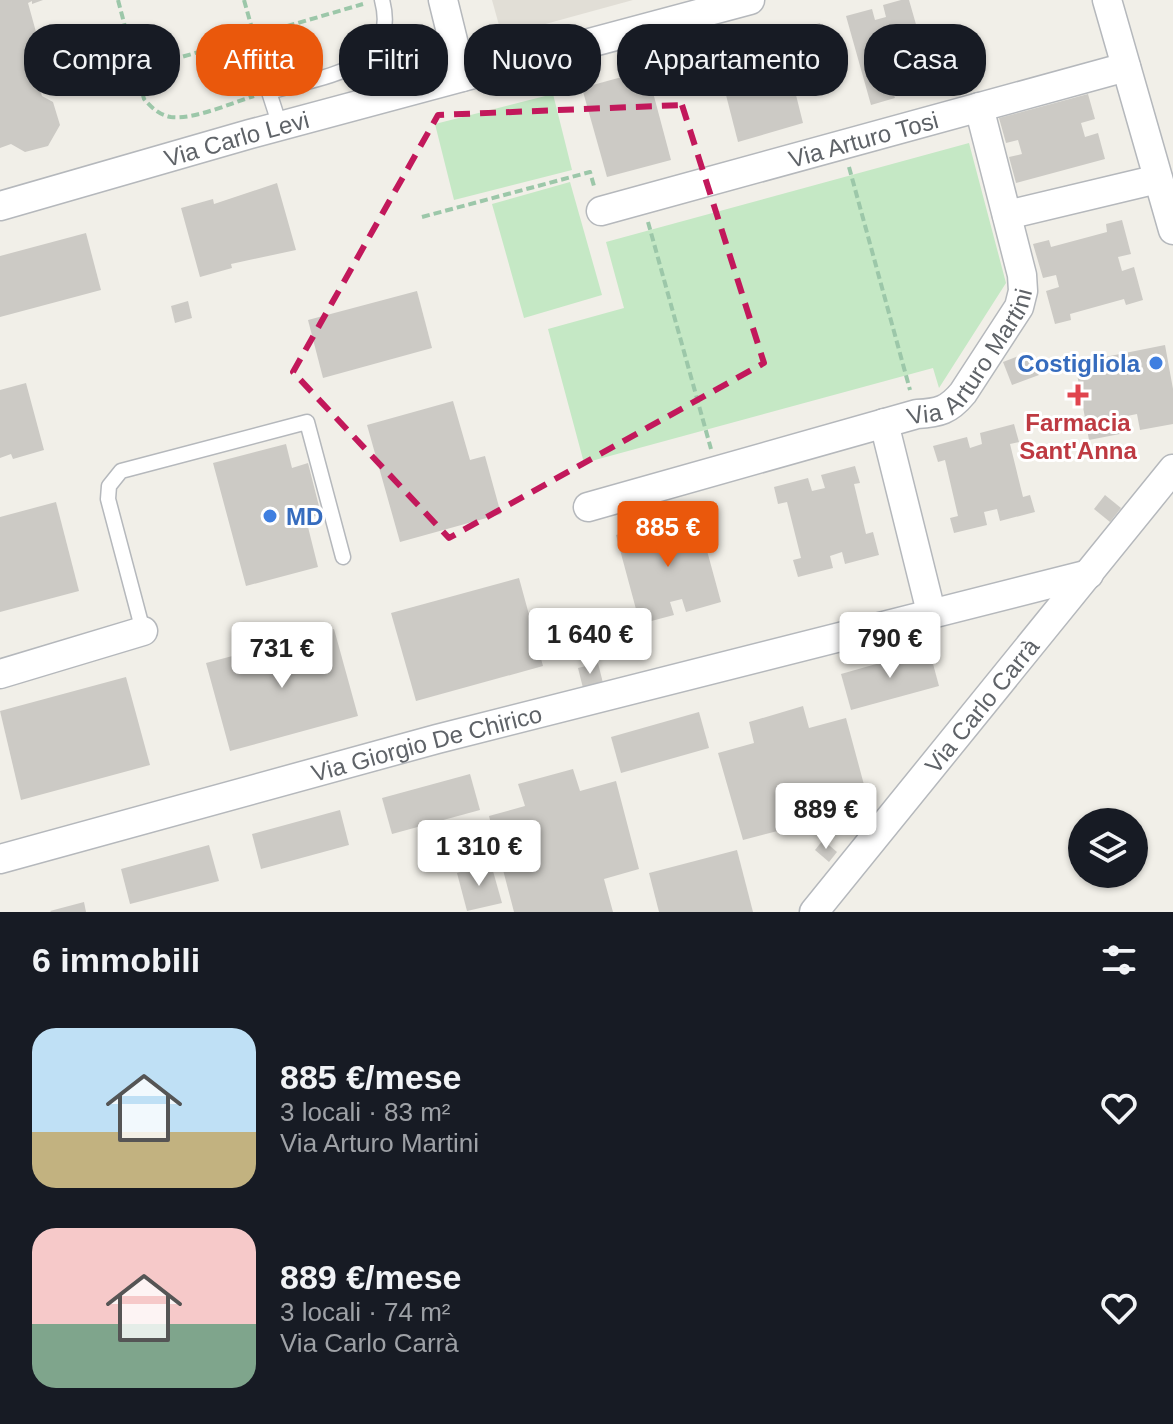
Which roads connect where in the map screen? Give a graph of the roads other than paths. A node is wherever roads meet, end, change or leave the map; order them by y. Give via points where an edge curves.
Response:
1 (380, 0) edge
2 (443, 0) edge
3 (750, 0) edge
4 (1107, 0) edge
5 (1126, 67) junction
6 (462, 77) junction
7 (979, 107) junction
8 (280, 126) junction
9 (1158, 179) junction
10 (0, 206) edge
11 (601, 211) dead end
12 (1007, 215) junction
13 (1173, 230) edge
14 (884, 423) junction
15 (1173, 469) edge
16 (588, 507) dead end
17 (343, 557) dead end
18 (1089, 574) junction
19 (931, 612) junction
20 (143, 631) joint
21 (0, 674) edge
22 (0, 859) edge
23 (814, 912) edge

1 - 8 lane via 385,9 376,51 359,65 269,92
2 - 6 street
3 - 6 street, Via Carlo Levi
4 - 5 street
5 - 7 street, Via Arturo Tosi
5 - 9 street
6 - 8 street, Via Carlo Levi
7 - 11 street, Via Arturo Tosi
7 - 12 street, Via Arturo Martini
8 - 10 street, Via Carlo Levi
9 - 12 street
9 - 13 street
12 - 14 street, Via Arturo Martini via 1022,275 1019,307 953,405 940,413
14 - 16 street, Via Arturo Martini
14 - 19 street, Via Arturo Martini
15 - 18 street, Via Carlo Carrà
17 - 20 lane via 307,422 121,471 109,486 108,499
18 - 19 street, Via Giorgio De Chirico
18 - 23 street, Via Carlo Carrà
19 - 22 street, Via Giorgio De Chirico
20 - 21 street

